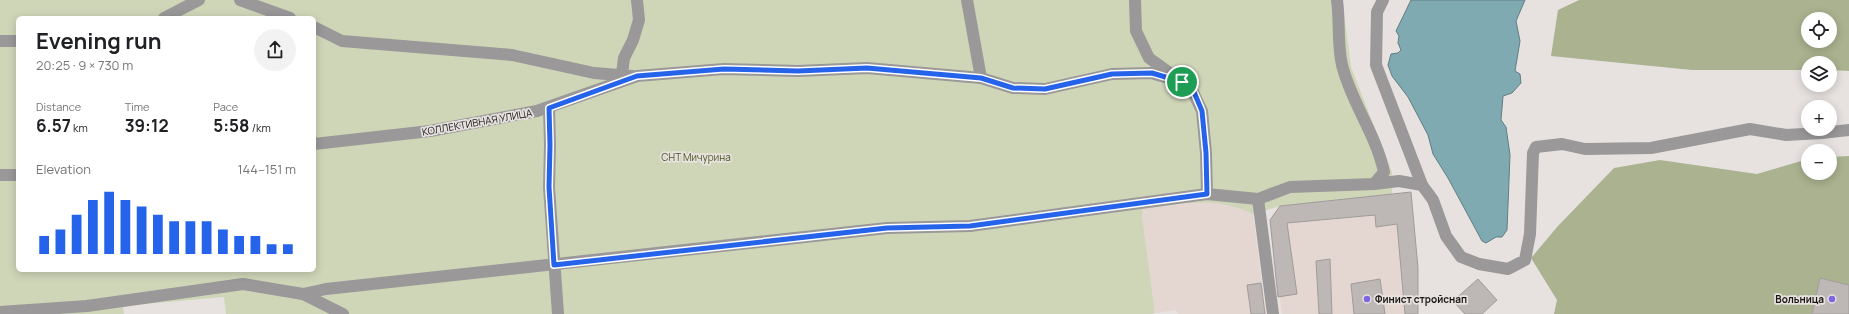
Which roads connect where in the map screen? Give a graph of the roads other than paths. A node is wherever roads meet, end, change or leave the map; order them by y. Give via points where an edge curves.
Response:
1 (199, 0) edge
2 (240, 0) edge
3 (637, 0) edge
4 (967, 0) edge
5 (1135, 0) edge
6 (1337, 0) edge
7 (1383, 0) edge
8 (168, 16) edge
9 (284, 16) edge
10 (316, 27) edge
11 (0, 41) edge
12 (16, 41) edge
13 (622, 74) junction
14 (637, 76) junction
15 (981, 78) junction
16 (1182, 82) junction
17 (549, 108) junction
18 (1849, 130) edge
19 (316, 144) edge
20 (0, 175) edge
21 (16, 175) edge
22 (1374, 184) junction
23 (1422, 185) junction
24 (1207, 194) junction
25 (1258, 199) junction
26 (554, 265) junction
27 (303, 294) junction
28 (0, 312) edge
29 (343, 314) edge
30 (558, 314) edge
31 (1273, 314) edge

1 - 8 street
2 - 9 street
3 - 13 street via 639,20 624,58
4 - 15 street
5 - 16 street via 1136,31 1149,58
6 - 22 street via 1342,64 1381,158 1384,172
7 - 23 street via 1377,12 1376,65
10 - 13 street via 342,41 512,55 594,73
11 - 12 street
13 - 14 street
14 - 15 street, КОЛЛЕКТИВНАЯ УЛИЦА via 724,69 798,71 867,68
14 - 17 street, КОЛЛЕКТИВНАЯ УЛИЦА
15 - 16 street, КОЛЛЕКТИВНАЯ УЛИЦА via 1013,88 1045,89 1112,74 1152,73
16 - 24 street, КОЛЛЕКТИВНАЯ УЛИЦА via 1194,92 1202,111
17 - 19 street, КОЛЛЕКТИВНАЯ УЛИЦА via 430,131
17 - 26 street via 549,187
18 - 23 street via 1786,135 1750,129 1651,148 1585,149 1562,144 1536,147 1533,153 1529,244 1525,260 1508,269 1479,264 1461,257 1446,236 1433,200
20 - 21 street
22 - 23 street via 1399,181
22 - 25 street via 1290,187
24 - 25 street
24 - 26 street via 970,226 887,228
25 - 31 street
26 - 27 street via 326,289
26 - 30 street
27 - 28 street via 243,284 87,306
27 - 29 street

